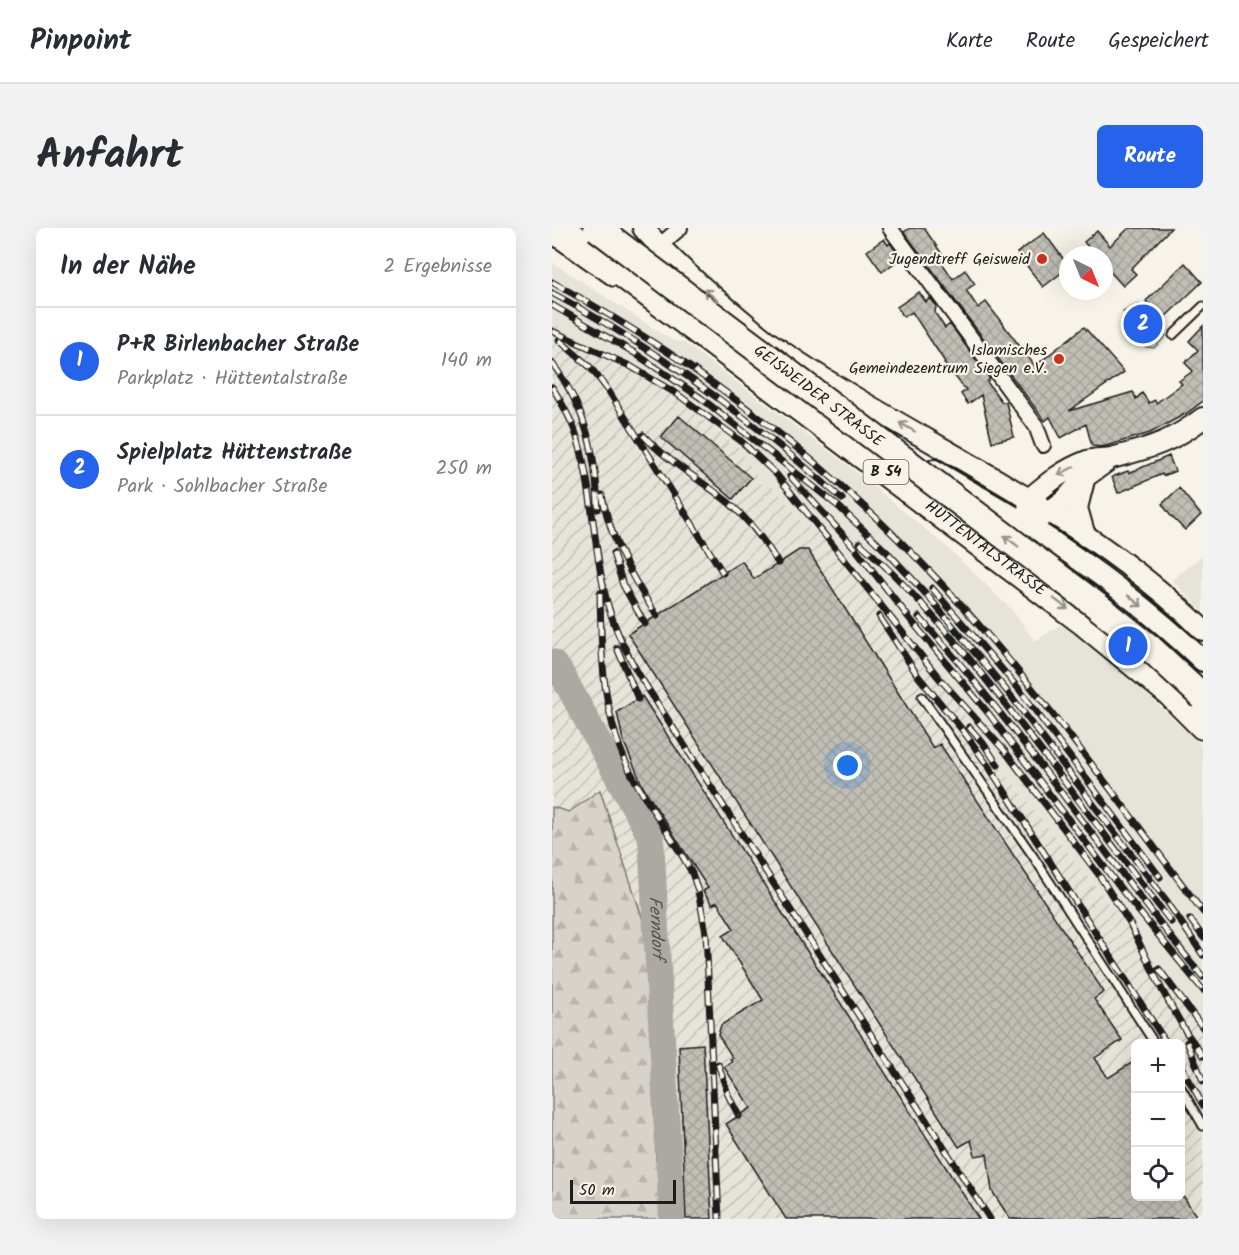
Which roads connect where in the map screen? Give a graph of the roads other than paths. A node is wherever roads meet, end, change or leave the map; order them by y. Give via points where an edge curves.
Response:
1 (561, 228) edge
2 (597, 228) edge
3 (612, 228) edge
4 (643, 228) edge
5 (680, 228) edge
6 (890, 228) edge
7 (552, 240) edge
8 (659, 246) junction
9 (615, 284) dead end
10 (1203, 306) edge
11 (1173, 335) dead end
12 (1203, 418) edge
13 (1042, 445) dead end
14 (1111, 458) junction
15 (1085, 477) junction
16 (1029, 499) junction
17 (1050, 513) junction
18 (1027, 525) junction
19 (1085, 536) junction
20 (1179, 607) junction
21 (1162, 622) junction
22 (1203, 630) edge
23 (1203, 661) edge
24 (922, 697) dead end
25 (1203, 697) edge
26 (1203, 726) edge
27 (1152, 1039) edge
28 (1184, 1093) edge
29 (1203, 1125) edge

1 -> 26 highway, HÜTTENTALSTRASSE / B 54 via 1082,620
25 -> 2 highway, HÜTTENTALSTRASSE / B 54, bridge via 1096,605
3 - 18 main road, GEISWEIDER STRASSE via 686,302 756,358
4 - 8 main road, GEISWEIDER STRASSE
5 - 8 street
6 - 13 street via 1036,426
7 - 9 lane
16 -> 8 main road, GEISWEIDER STRASSE via 769,343
10 - 11 lane
12 - 14 main road via 1182,434 1155,446
14 - 15 main road
14 -> 16 main road via 1090,460 1062,472
15 - 17 main road
15 - 19 main road via 1077,508
16 - 17 main road, GEISWEIDER STRASSE
16 - 18 main road
17 - 18 main road
17 - 19 main road, GEISWEIDER STRASSE
18 -> 21 main road, GEISWEIDER STRASSE
19 - 20 main road, GEISWEIDER STRASSE
20 - 21 main road
20 - 22 main road, GEISWEIDER STRASSE
21 - 23 main road, GEISWEIDER STRASSE
24 - 27 lane via 1026,846
28 - 29 lane

